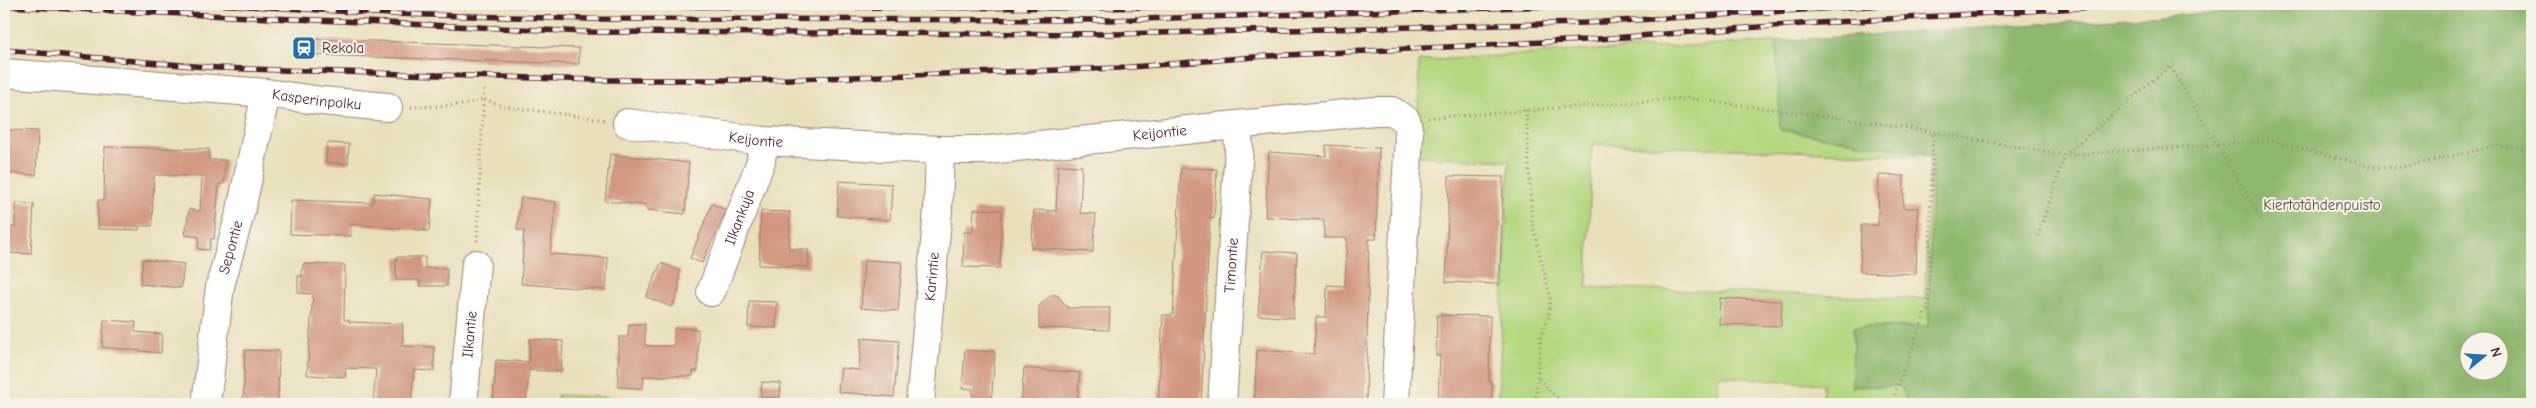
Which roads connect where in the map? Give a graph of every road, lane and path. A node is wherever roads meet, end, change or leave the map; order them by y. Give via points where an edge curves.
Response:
1 (4, 73) edge
2 (484, 89) dead end
3 (266, 93) junction
4 (483, 99) junction
5 (388, 107) joint
6 (1526, 110) junction
7 (1406, 120) junction
8 (627, 123) joint
9 (1237, 127) junction
10 (1933, 132) junction
11 (763, 141) junction
12 (2218, 144) junction
13 (940, 150) junction
14 (2532, 153) edge
15 (2065, 155) junction
16 (2261, 219) dead end
17 (2038, 236) dead end
18 (476, 264) joint
19 (711, 292) dead end
20 (1539, 378) junction
21 (1891, 402) edge
22 (206, 404) edge
23 (463, 404) edge
24 (920, 404) edge
25 (1222, 404) edge
26 (1395, 404) edge
27 (1535, 404) edge
28 (1563, 404) edge

1 - 3 street, Kasperinpolku
2 - 4 path
3 - 5 street, Kasperinpolku
3 - 22 street, Sepontie via 241,210 220,286
4 - 5 path via 464,105
4 - 8 path via 502,106
4 - 18 path
6 - 7 path
6 - 10 path via 1686,98
6 - 20 path via 1532,222 1550,296 1542,335
7 - 9 street, Keijontie via 1392,111 1375,111
7 - 26 street via 1408,144
8 - 11 street, Keijontie
9 - 13 street, Keijontie via 1208,127 988,150
9 - 25 street, Timontie
10 - 15 path
10 - 21 path via 1928,306
11 - 13 street, Keijontie
11 - 19 street, Ilkankuja via 761,161
12 - 14 path via 2273,141 2373,167 2399,168 2496,146 2515,147
12 - 15 path
12 - 15 path via 2170,66
12 - 16 path
13 - 24 street, Karintie via 938,210
15 - 17 path
18 - 23 street, Ilkantie
20 - 27 path
20 - 28 path

